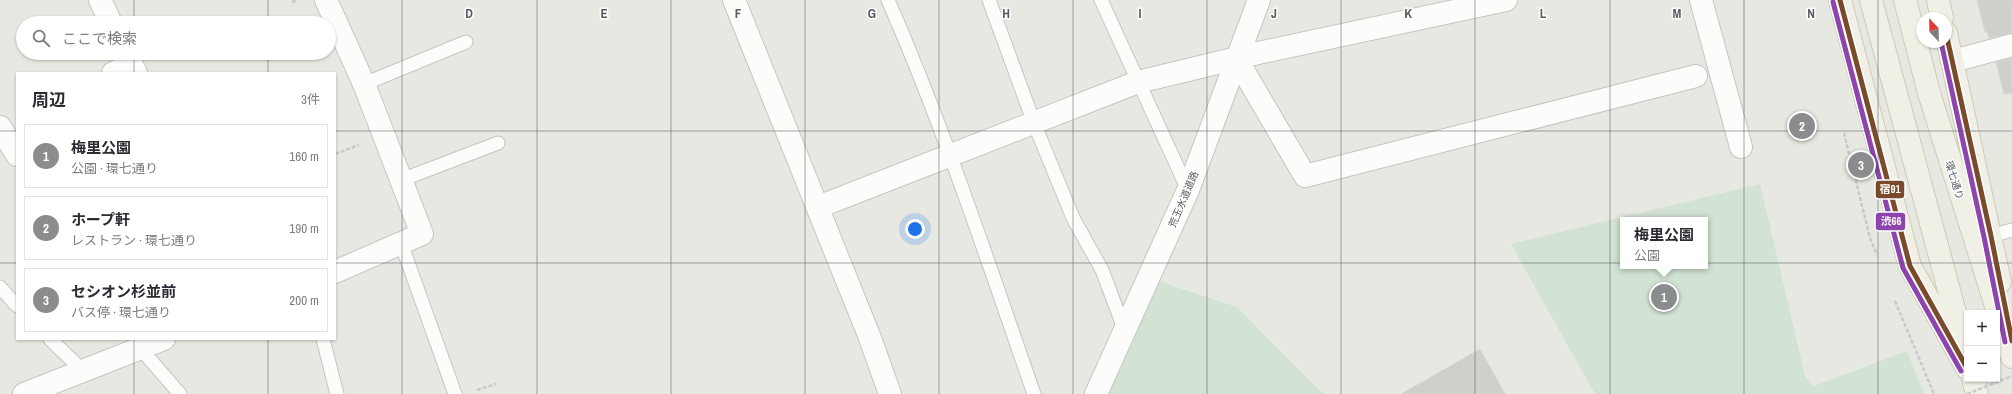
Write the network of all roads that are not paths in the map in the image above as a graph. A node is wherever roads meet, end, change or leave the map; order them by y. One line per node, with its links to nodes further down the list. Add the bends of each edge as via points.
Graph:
1 (100, 0): 15 (street)
2 (326, 0): 16 (street)
3 (734, 0): 34 (street)
4 (888, 0): 31 (lane, via 910,50)
5 (989, 0): 26 (lane)
6 (1101, 0): 24 (lane)
7 (1259, 0): 21 (street, 荒玉水道道路)
8 (1506, 0): 21 (street)
9 (1701, 0): 29 (street)
10 (1840, 0): 49 (main road, via 1910,266)
11 (1871, 0): 47 (main road)
12 (1905, 0): 48 (main road, 環七通り, via 1929,93)
13 (1938, 0): 14 (main road)
14 (1941, 12)
15 (108, 16)
16 (333, 16)
17 (336, 22): 25 (street)
18 (466, 42): 25 (lane)
19 (2012, 45): 22 (street)
20 (1950, 48): 22 (main road)
21 (1236, 58): 23 (street, via 1305,176); 24 (street); 33 (street, 荒玉水道道路)
22 (1953, 61): 36 (main road)
23 (1696, 76)
24 (1138, 82): 26 (street); 33 (lane)
25 (364, 84): 32 (street)
26 (1034, 123): 31 (street); 41 (lane, via 1073,218 1102,270)
27 (6, 126): 30 (street)
28 (498, 142): 32 (lane)
29 (1741, 147)
30 (16, 153)
31 (949, 155): 34 (street); 57 (lane)
32 (401, 180): 37 (street, via 422,234)
33 (1188, 190): 41 (street, 荒玉水道道路)
34 (818, 207): 56 (street)
35 (2012, 230): 36 (lane)
36 (1991, 236): 45 (main road)
37 (401, 243): 38 (street); 55 (lane)
38 (336, 272)
39 (0, 287): 40 (lane)
40 (16, 305)
41 (1125, 331): 58 (street, 荒玉水道道路)
42 (51, 340): 50 (lane)
43 (159, 340): 46 (street)
44 (323, 340): 54 (lane)
45 (2012, 342)
46 (137, 344): 50 (street); 53 (lane)
47 (1964, 346)
48 (2012, 357)
49 (1964, 363)
50 (82, 371): 52 (street)
51 (1974, 382): 59 (main road)
52 (24, 394)
53 (180, 394)
54 (337, 394)
55 (456, 394)
56 (890, 394)
57 (1034, 394)
58 (1096, 394)
59 (1978, 394)

